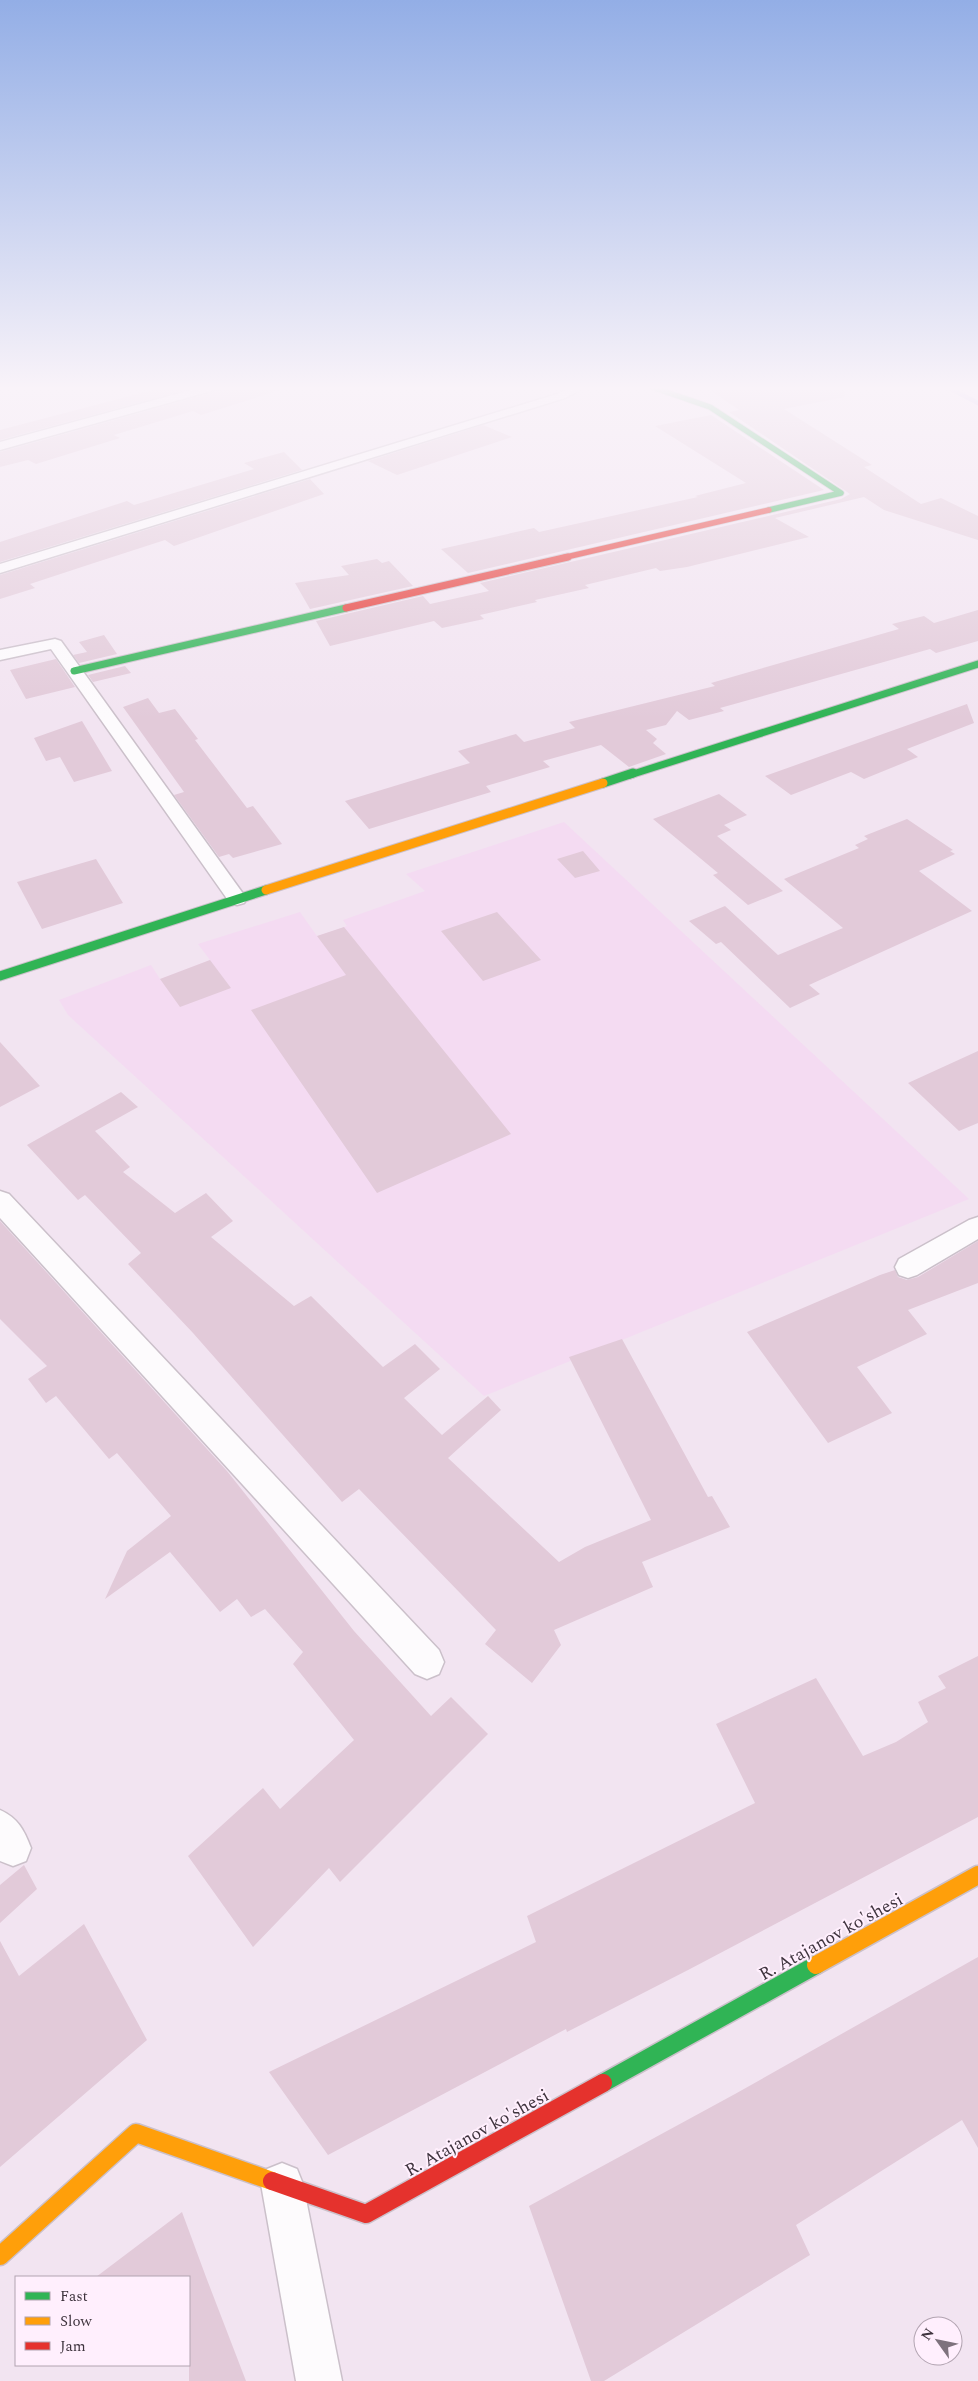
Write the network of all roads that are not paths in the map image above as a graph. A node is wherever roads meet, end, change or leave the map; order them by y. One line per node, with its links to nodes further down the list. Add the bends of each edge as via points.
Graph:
1 (233, 497): 3 (street)
2 (823, 497): 6 (street)
3 (0, 569)
4 (0, 655): 6 (street, via 55,644)
5 (978, 664): 7 (street)
6 (74, 671): 7 (street)
7 (237, 898): 8 (street)
8 (0, 976)
9 (0, 1201): 12 (street)
10 (978, 1227): 11 (street)
11 (908, 1266)
12 (427, 1662)
13 (978, 1875): 14 (street, R. Atajanov ko'shesi, via 366,2214)
14 (282, 2184): 15 (street, R. Atajanov ko'shesi, via 136,2133); 16 (street)
15 (0, 2256)
16 (319, 2381)

